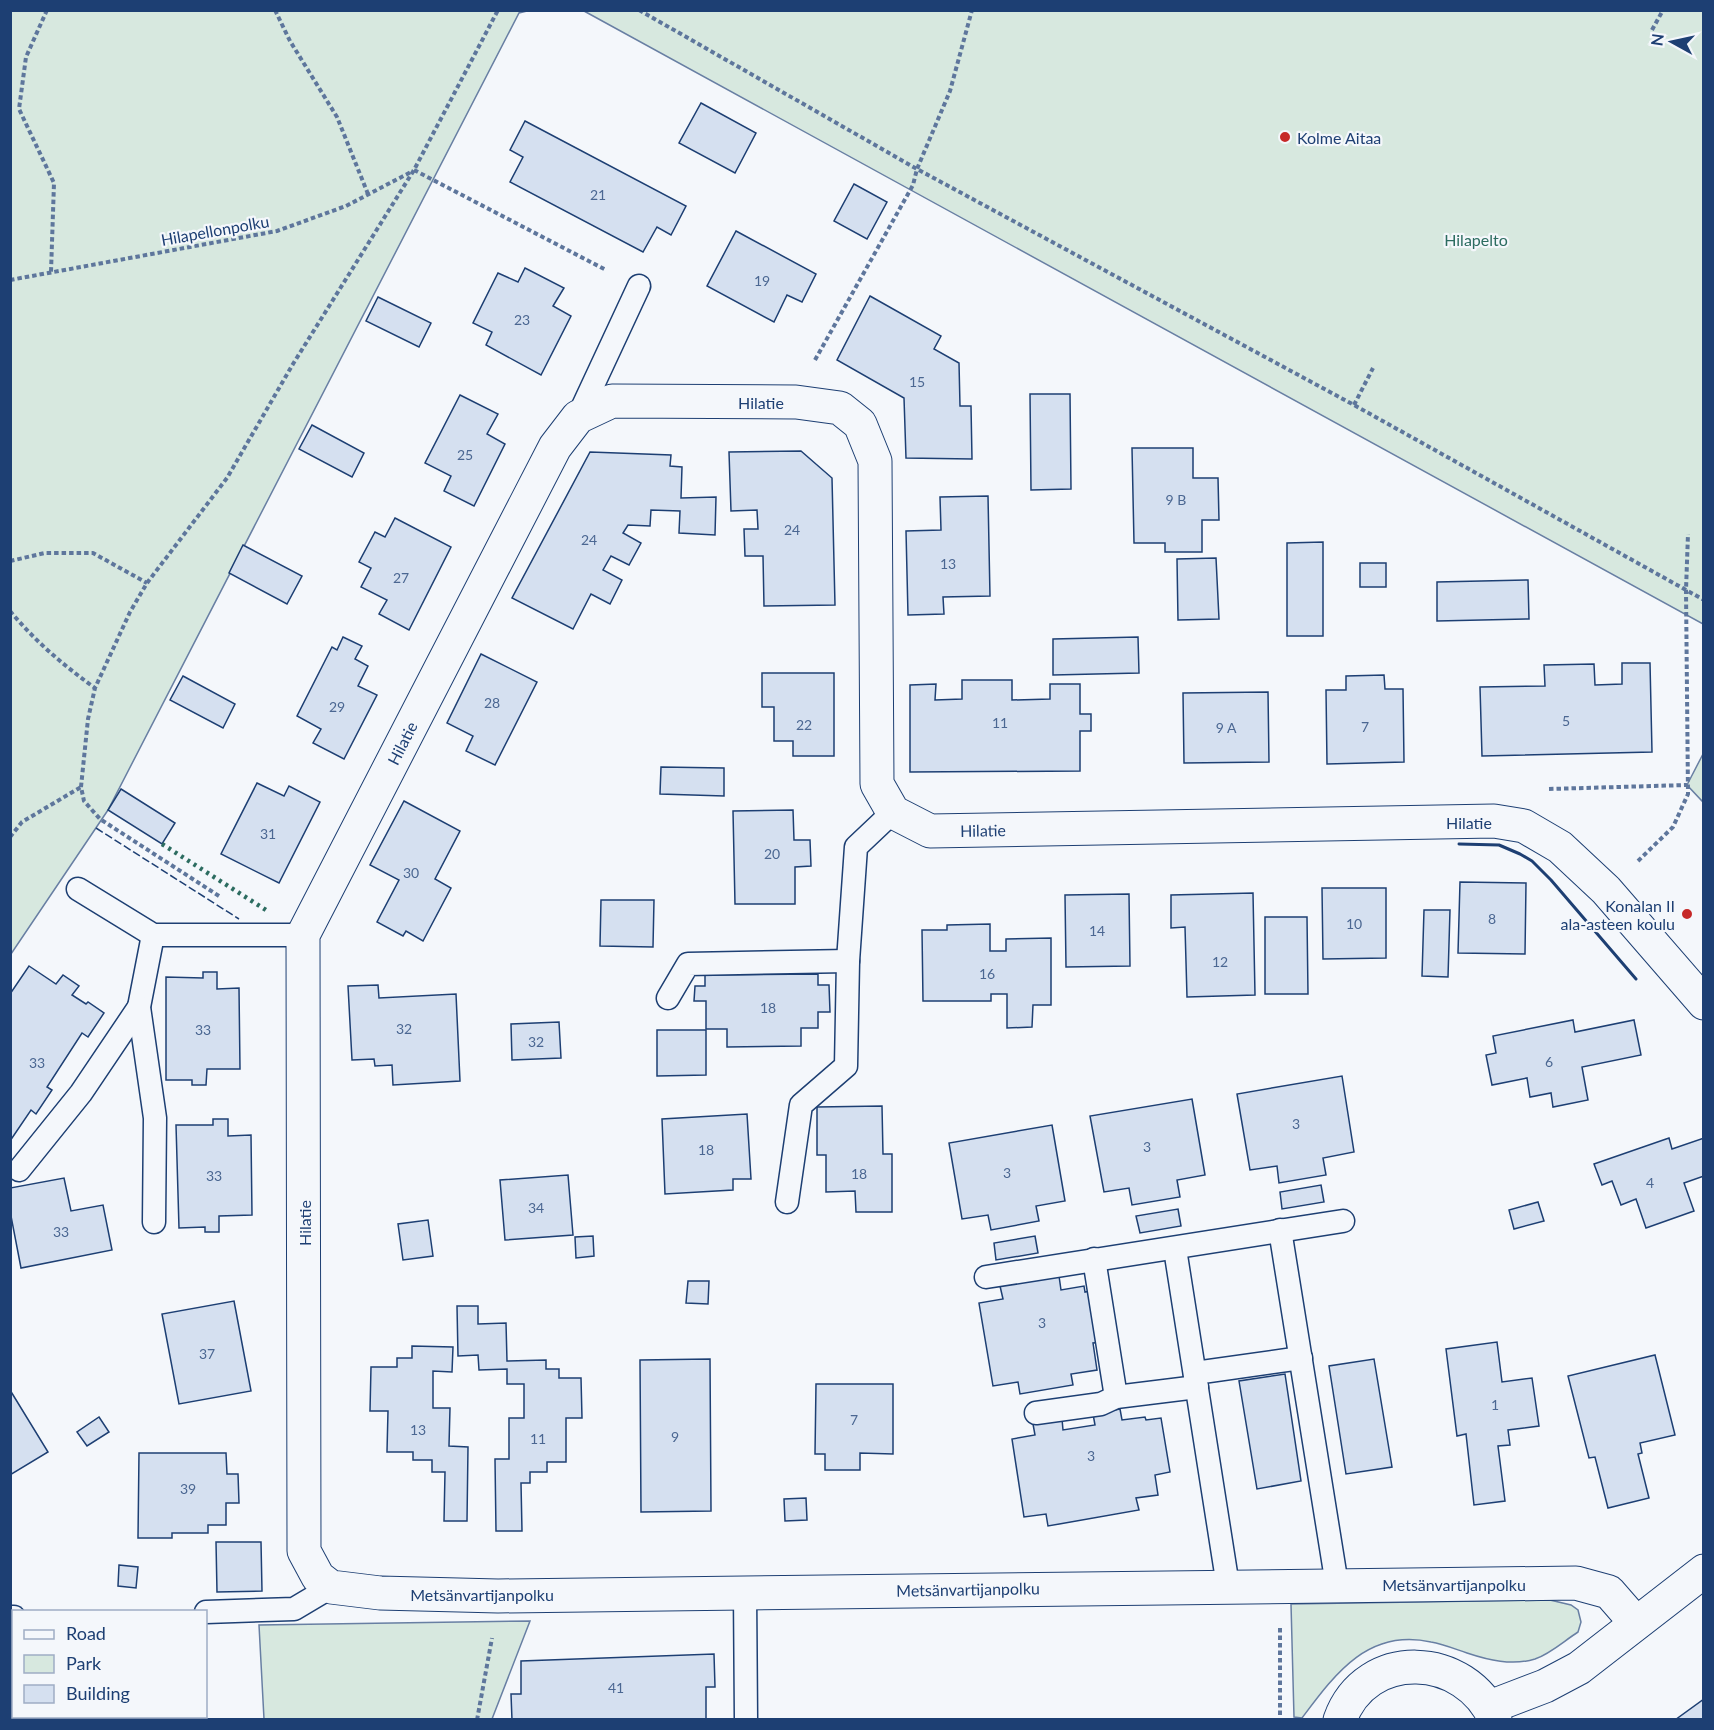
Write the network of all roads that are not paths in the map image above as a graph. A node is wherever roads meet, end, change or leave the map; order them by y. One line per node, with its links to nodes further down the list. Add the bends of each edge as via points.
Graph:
1 (639, 286): 2 (lane)
2 (578, 417): 3 (street, Hilatie, via 612,401 796,402 840,408 860,424 875,461 877,784); 6 (street, Hilatie, via 555,447)
3 (893, 812): 7 (lane, via 856,847); 9 (street, Hilatie, via 930,831 1494,821 1524,826 1560,847 1606,890)
4 (78, 889): 5 (lane)
5 (153, 934): 6 (lane); 10 (lane)
6 (303, 935): 26 (street, Hilatie, via 304,1551 318,1577)
7 (848, 961): 8 (lane, via 688,964); 12 (lane, via 846,1066 801,1105)
8 (668, 998)
9 (1704, 1003)
10 (139, 1007): 11 (lane, via 81,1093); 14 (lane, via 155,1118)
11 (19, 1170)
12 (787, 1202)
13 (1343, 1221): 15 (lane)
14 (154, 1222)
15 (1280, 1230): 16 (lane); 19 (lane)
16 (1175, 1249): 17 (lane); 20 (lane)
17 (1094, 1259): 18 (lane); 21 (lane)
18 (986, 1277)
19 (1301, 1358): 20 (lane); 24 (lane)
20 (1196, 1380): 21 (lane); 25 (lane)
21 (1116, 1397): 22 (lane, via 1101,1404)
22 (1036, 1413)
23 (1704, 1571): 29 (street)
24 (1337, 1585): 25 (street, Metsänvartijanpolku); 29 (street, Metsänvartijanpolku, via 1576,1583 1609,1592)
25 (1228, 1586): 27 (street, Metsänvartijanpolku)
26 (331, 1587): 27 (street, Metsänvartijanpolku, via 380,1593 498,1596); 28 (lane, via 294,1609)
27 (745, 1592): 31 (lane)
28 (207, 1612)
29 (1636, 1623): 30 (street, via 1579,1668)
30 (1492, 1713): 32 (street, via 1477,1691 1456,1676 1431,1667 1405,1667 1380,1675 1359,1690)
31 (746, 1719)
32 (1340, 1719)

